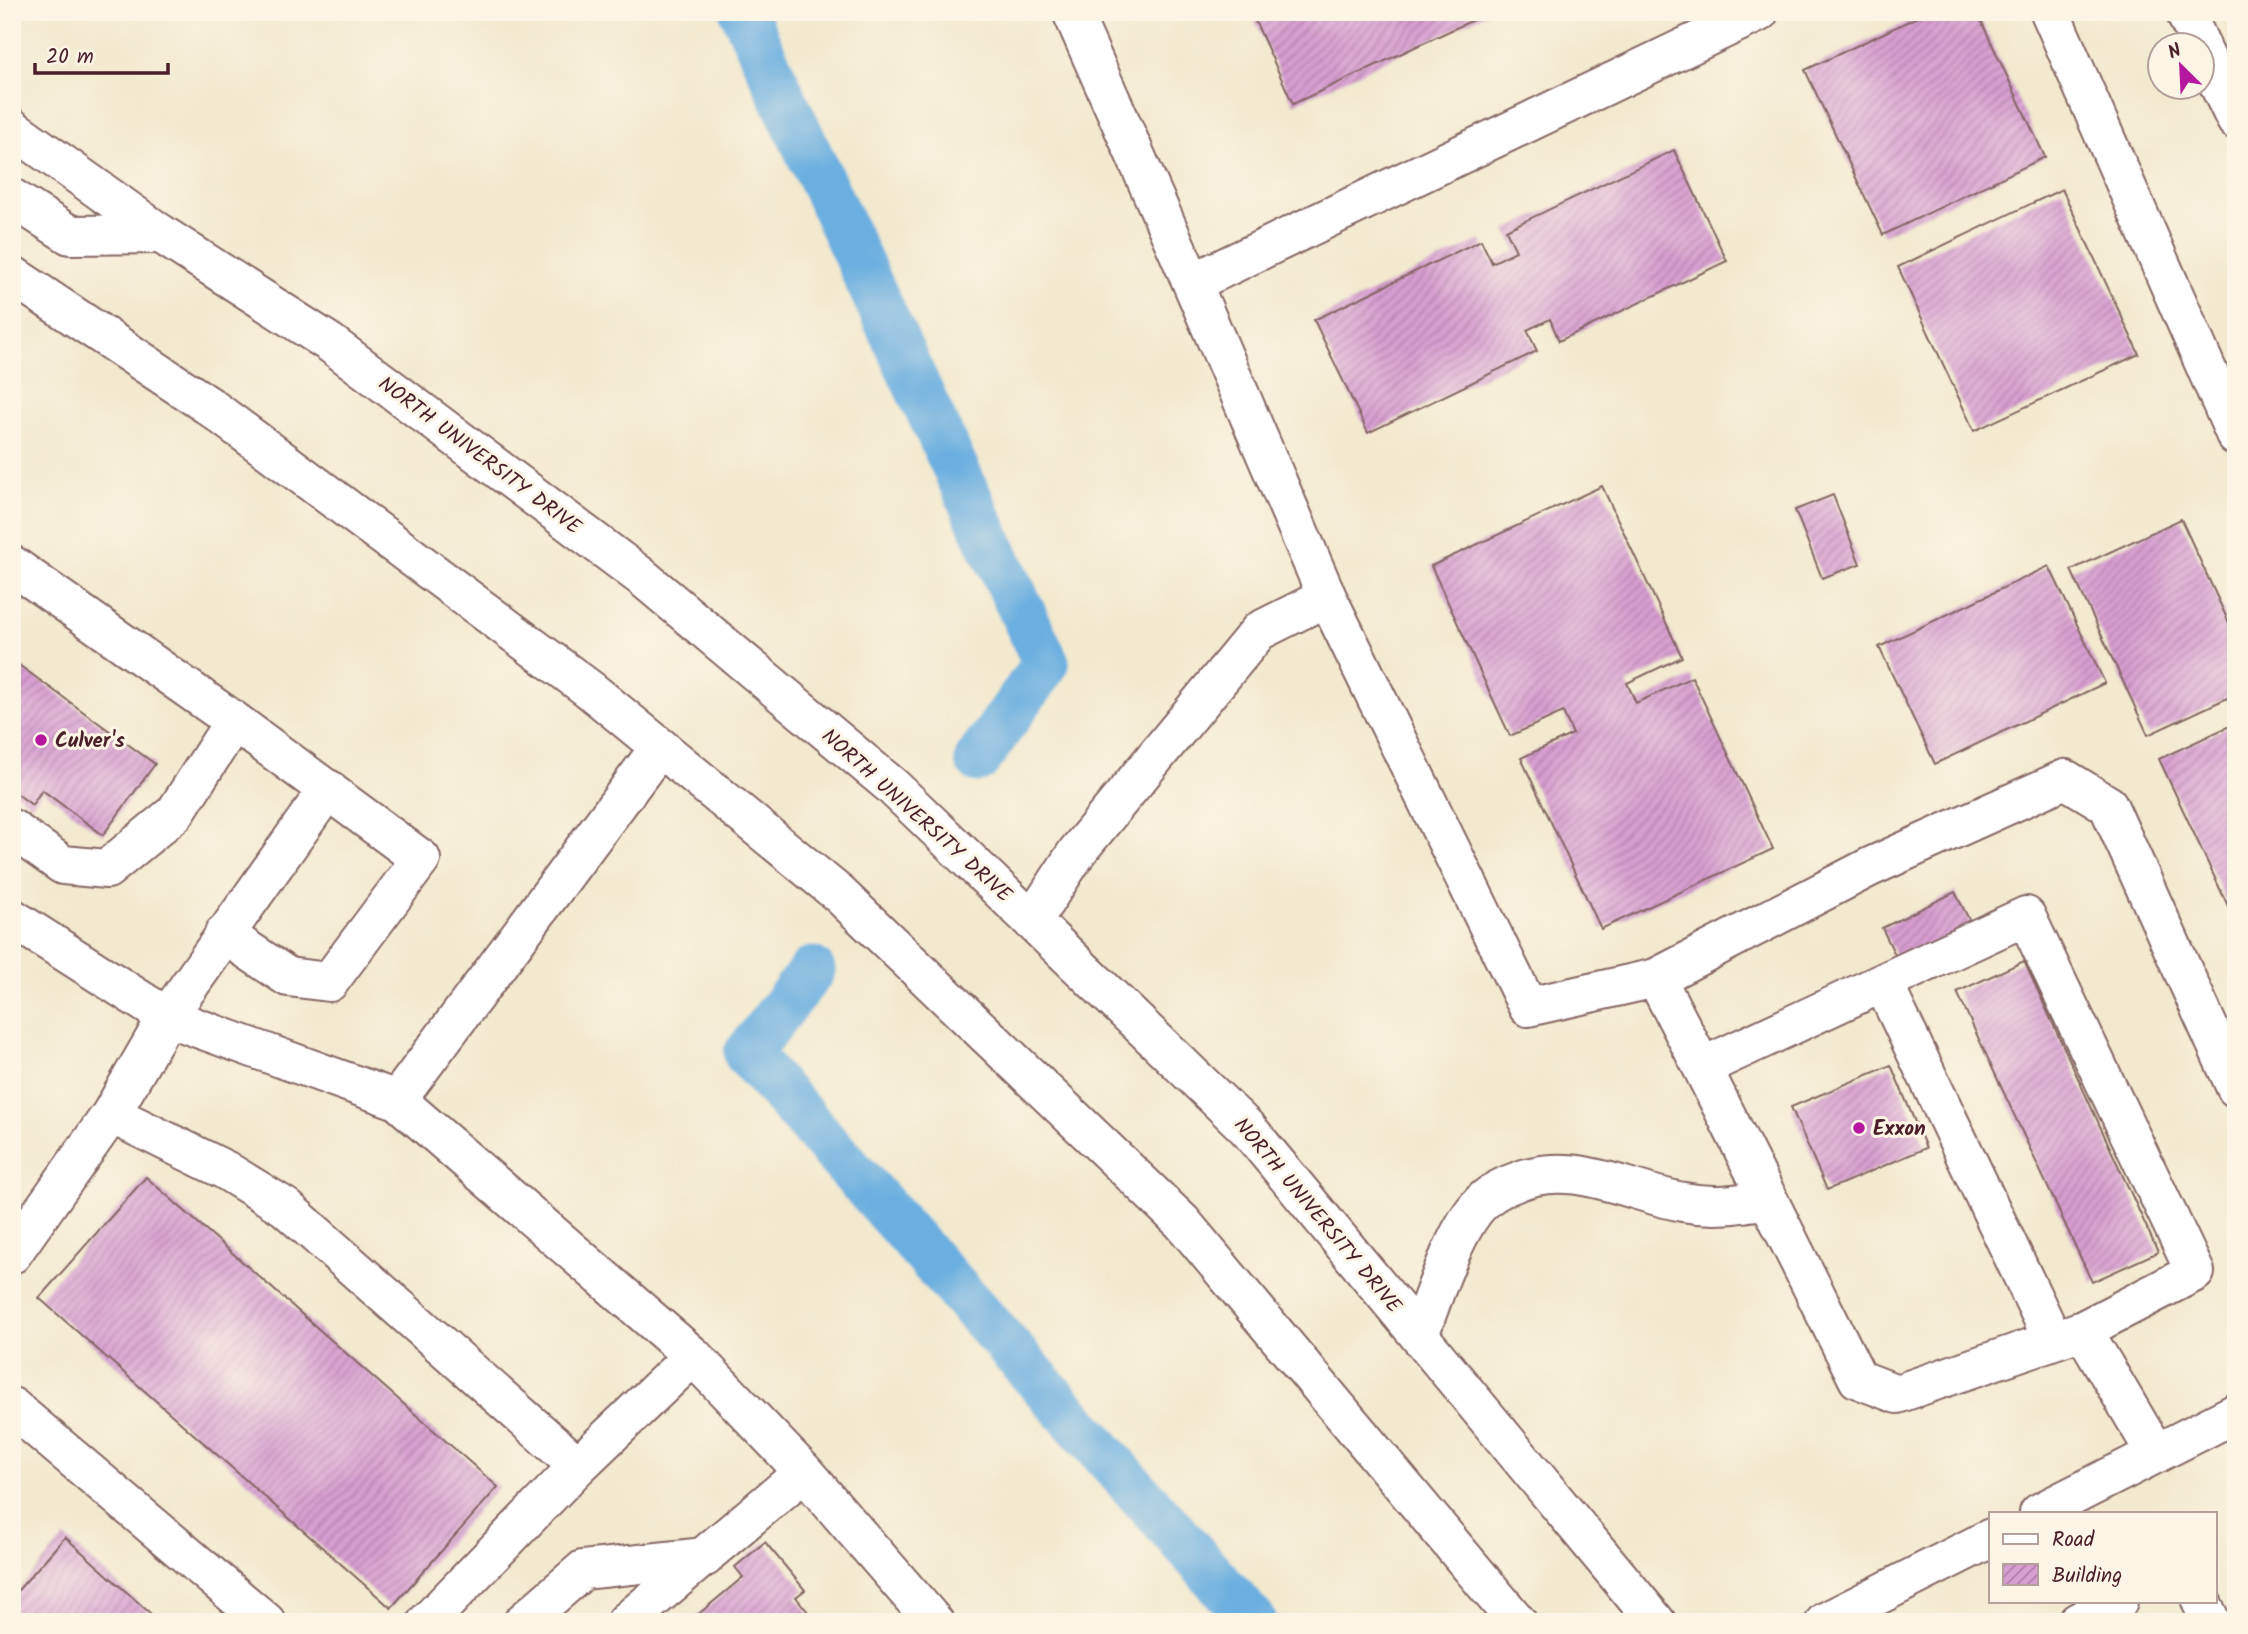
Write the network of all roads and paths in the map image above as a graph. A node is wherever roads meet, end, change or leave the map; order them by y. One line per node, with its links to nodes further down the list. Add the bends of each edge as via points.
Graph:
1 (1072, 12): 12 (main road)
2 (1759, 12): 12 (main road)
3 (2050, 12): 13 (main road)
4 (2185, 12): 5 (main road)
5 (2194, 32)
6 (2216, 78): 7 (main road)
7 (2236, 120)
8 (12, 128): 10 (main road, NORTH UNIVERSITY DRIVE)
9 (12, 198): 10 (main road, via 70,234)
10 (161, 234): 21 (main road, NORTH UNIVERSITY DRIVE, via 330,343 642,577 892,786)
11 (12, 275): 17 (main road, via 209,406 589,688)
12 (1192, 283): 15 (main road)
13 (2236, 436)
14 (12, 565): 16 (main road)
15 (1327, 597): 21 (main road, via 1259,631 1077,852); 23 (main road, via 1528,1007)
16 (234, 721): 18 (main road); 19 (main road, via 175,813 107,869 63,865)
17 (660, 747): 28 (main road); 51 (main road, via 839,894 1182,1222)
18 (328, 789): 22 (main road); 22 (main road, via 421,859 329,982 288,977)
19 (12, 829)
20 (12, 918): 25 (main road)
21 (1032, 920): 32 (main road, NORTH UNIVERSITY DRIVE, via 1248,1129)
22 (225, 934): 25 (main road)
23 (1656, 978): 26 (main road); 27 (main road, via 1870,867 2065,779 2108,805)
24 (1882, 983): 26 (main road); 33 (main road); 33 (main road, via 2026,916 2195,1272)
25 (167, 1017): 28 (main road); 29 (main road)
26 (1702, 1067): 30 (main road)
27 (2236, 1088)
28 (397, 1100): 34 (main road)
29 (111, 1114): 31 (main road); 38 (main road, via 225,1170 285,1206)
30 (1768, 1199): 32 (main road, via 1724,1206 1683,1202 1582,1175 1526,1177 1498,1189 1479,1205 1462,1230); 33 (main road, via 1858,1379 1897,1394)
31 (12, 1254)
32 (1419, 1335): 52 (main road, NORTH UNIVERSITY DRIVE)
33 (2068, 1335): 37 (main road)
34 (693, 1356): 38 (main road); 39 (main road)
35 (12, 1407): 46 (main road)
36 (2236, 1413): 37 (main road)
37 (2156, 1454): 40 (main road)
38 (578, 1466): 47 (main road)
39 (804, 1472): 43 (main road); 50 (main road)
40 (2085, 1503): 41 (main road)
41 (2044, 1512)
42 (1989, 1539): 53 (main road)
43 (705, 1558): 48 (main road, via 583,1570); 49 (main road)
44 (2116, 1602): 54 (main road)
45 (2201, 1602): 55 (main road)
46 (266, 1622)
47 (427, 1622)
48 (523, 1622)
49 (626, 1622)
50 (934, 1622)
51 (1517, 1622)
52 (1656, 1622)
53 (1825, 1622)
54 (2078, 1622)
55 (2211, 1622)

